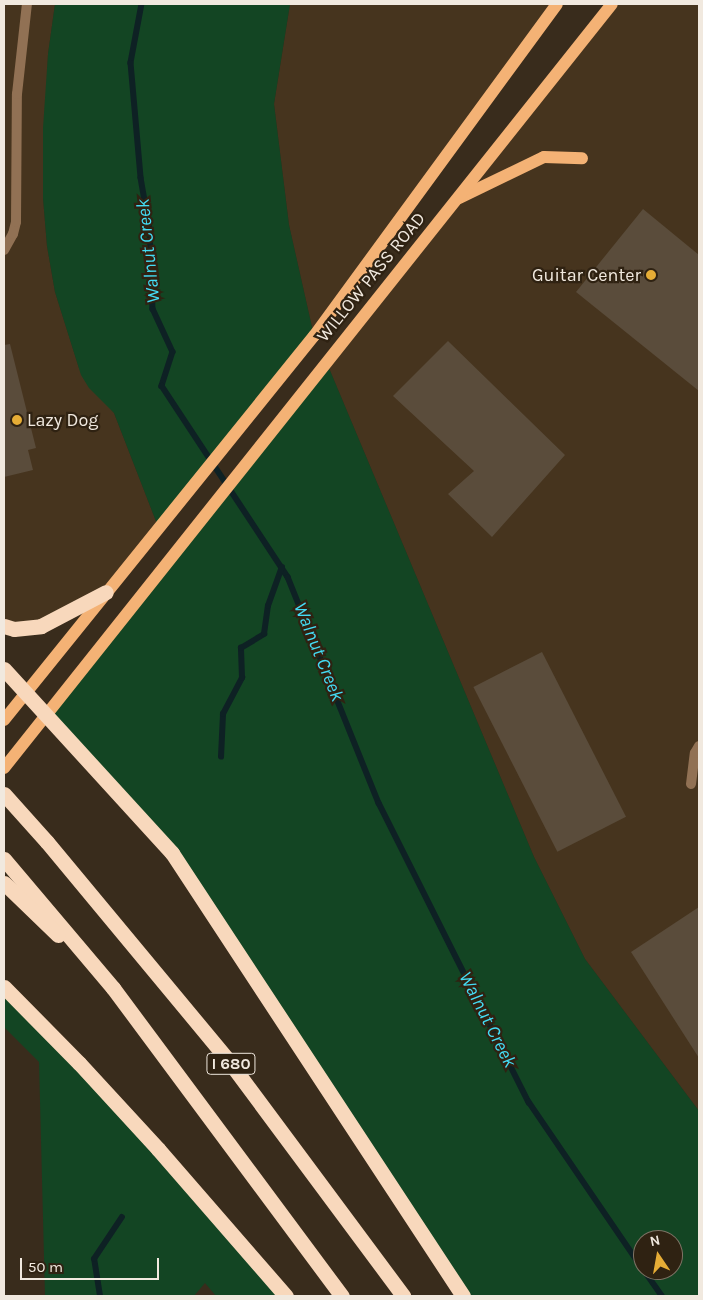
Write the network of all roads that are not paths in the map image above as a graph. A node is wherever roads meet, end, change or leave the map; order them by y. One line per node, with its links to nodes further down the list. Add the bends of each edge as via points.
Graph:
1 (27, 4): 6 (street, via 17,94 16,222)
2 (557, 4): 7 (main road, WILLOW PASS ROAD, via 314,336)
3 (612, 5): 5 (main road, WILLOW PASS ROAD)
4 (582, 158): 5 (main road, via 544,157)
5 (454, 200): 11 (main road, WILLOW PASS ROAD)
6 (4, 250)
7 (106, 592): 8 (highway, via 41,626 14,629); 10 (main road, WILLOW PASS ROAD)
8 (4, 626)
9 (4, 669): 10 (highway)
10 (27, 692): 11 (highway); 12 (main road, WILLOW PASS ROAD)
11 (47, 714): 14 (main road, WILLOW PASS ROAD); 24 (highway, via 172,853)
12 (4, 720)
13 (699, 746): 15 (street)
14 (4, 768)
15 (691, 784)
16 (4, 794): 23 (highway, I 680, via 230,1064)
17 (4, 858): 20 (highway, I 680)
18 (4, 883): 20 (highway)
19 (4, 987): 21 (highway, via 158,1149)
20 (113, 988): 22 (highway, I 680)
21 (286, 1296)
22 (342, 1296)
23 (403, 1296)
24 (463, 1296)

